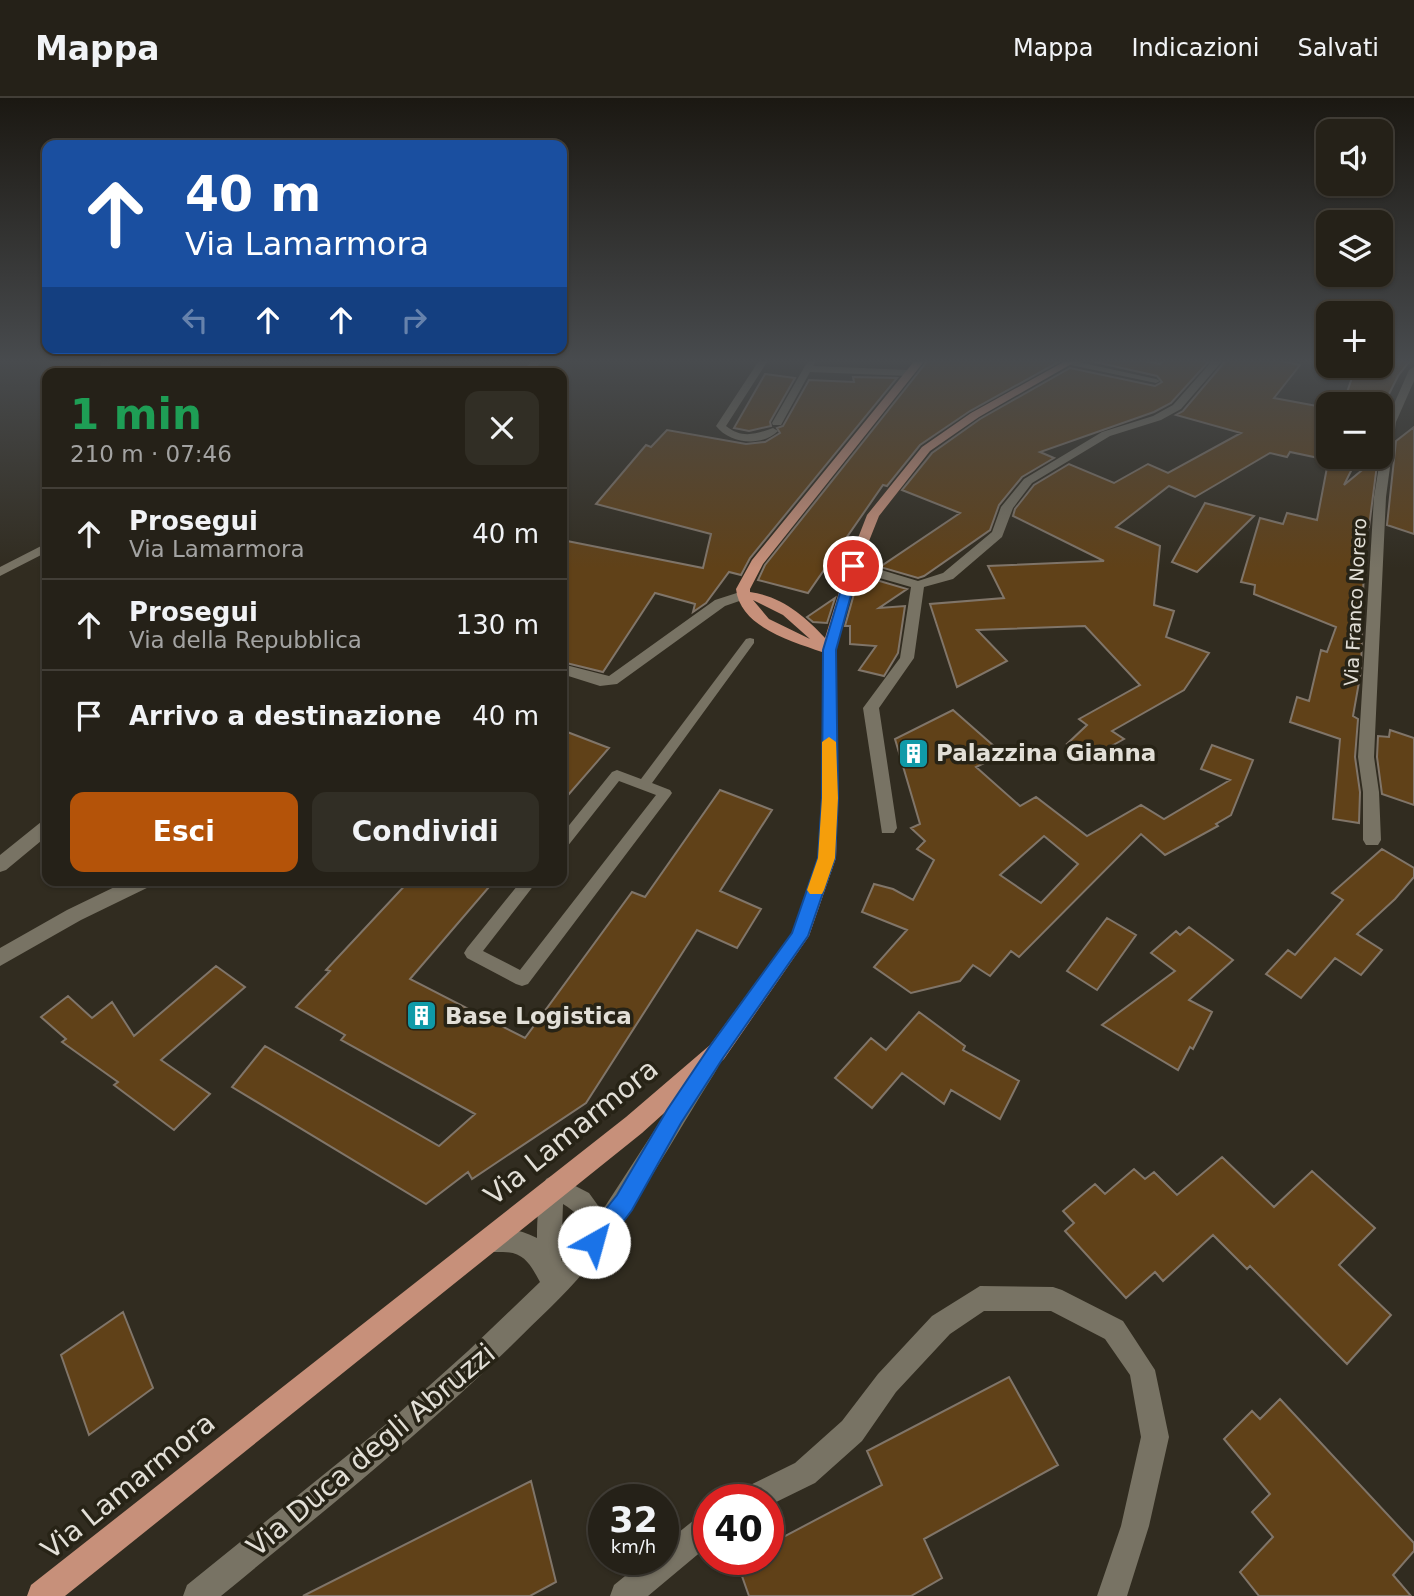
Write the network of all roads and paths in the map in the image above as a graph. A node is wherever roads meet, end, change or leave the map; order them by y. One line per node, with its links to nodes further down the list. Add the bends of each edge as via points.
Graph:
1 (723, 429): 2 (street, via 743,437 763,437)
2 (773, 429)
3 (864, 429): 11 (main road, via 757,563 744,583)
4 (955, 429): 8 (main road, Via Lamarmora, via 926,449 873,515)
5 (1122, 429): 10 (street, via 1028,481 1007,507 998,534 948,576)
6 (1390, 429): 19 (street, Via Franco Norero, via 1380,497 1366,757)
7 (42, 550): 9 (street)
8 (853, 566): 10 (street); 13 (main road, Via Lamarmora)
9 (0, 572)
10 (918, 585): 16 (street, via 907,658 871,708)
11 (743, 595): 13 (main road, via 774,603); 13 (main road, via 764,622); 14 (street, via 720,603 612,681)
12 (750, 641): 15 (lane)
13 (829, 650): 24 (main road, Via Lamarmora, via 827,858 800,936)
14 (567, 671)
15 (643, 785): 18 (lane, via 617,775); 22 (lane, via 665,793 522,979 472,953)
16 (888, 828)
17 (42, 831): 20 (street)
18 (567, 837)
19 (1372, 840)
20 (0, 865)
21 (134, 886): 23 (street)
22 (526, 886)
23 (0, 958)
24 (717, 1052): 25 (main road, Via Lamarmora); 27 (street, Via Duca degli Abruzzi, via 625,1202)
25 (554, 1187): 26 (main road, Via Lamarmora); 27 (street, via 578,1199 593,1214); 28 (street, Via Duca degli Abruzzi)
26 (486, 1241): 28 (street, via 509,1238 530,1245); 32 (main road, Via Lamarmora)
27 (594, 1242): 29 (street, Via Duca degli Abruzzi)
28 (549, 1272): 29 (street, Via Duca degli Abruzzi)
29 (540, 1300): 33 (street, Via Duca degli Abruzzi, via 476,1364)
30 (784, 1484): 35 (street, via 805,1474 852,1431 887,1383 941,1325 980,1298 1053,1299 1114,1330 1142,1370 1155,1437 1135,1526)
31 (693, 1539): 34 (street)
32 (42, 1596)
33 (198, 1596)
34 (625, 1596)
35 (1112, 1596)

